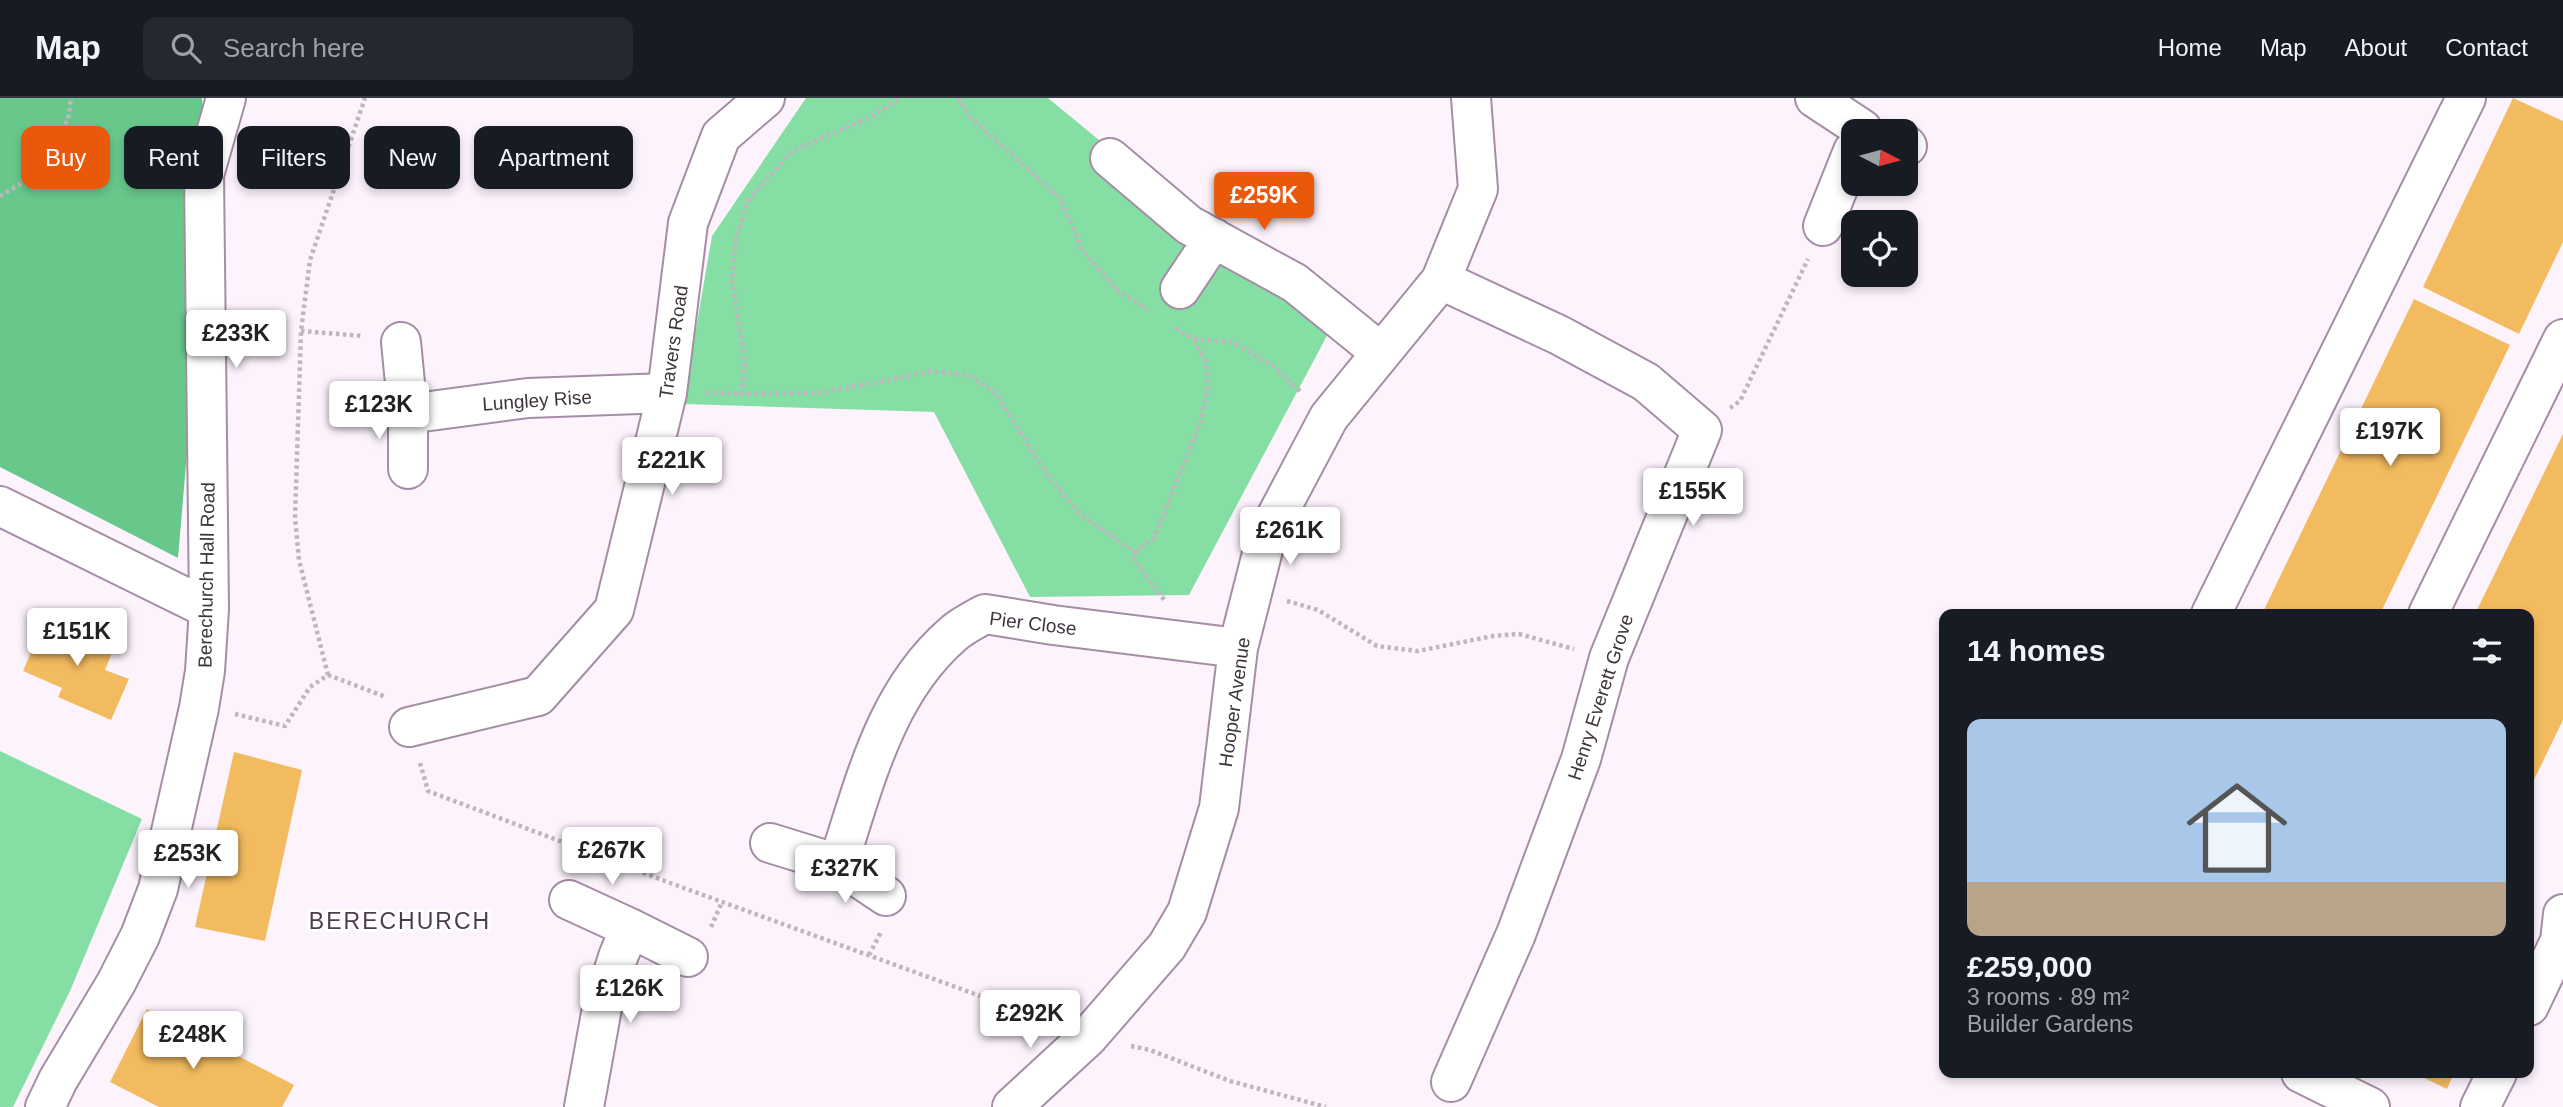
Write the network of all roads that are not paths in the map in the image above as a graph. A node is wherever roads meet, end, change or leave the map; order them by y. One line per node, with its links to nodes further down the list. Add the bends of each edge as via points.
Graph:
1 (226, 98): 20 (street, Berechurch Hall Road, via 204,175)
2 (765, 98): 16 (street, Travers Road, via 721,136 688,223)
3 (1471, 98): 11 (street, Hooper Avenue, via 1478,188)
4 (1815, 98): 6 (street)
5 (2466, 98): 21 (street)
6 (1841, 119)
7 (1110, 158): 10 (street, via 1189,225)
8 (1841, 183): 9 (street)
9 (1823, 226)
10 (1214, 238): 12 (street); 15 (street, via 1295,283)
11 (1441, 280): 15 (street, Hooper Avenue); 35 (street, Henry Everett Grove, via 1646,382 1702,430 1609,658 1581,759 1516,934)
12 (1176, 307)
13 (2563, 338): 22 (street)
14 (401, 342): 17 (street)
15 (1380, 352): 23 (street, Hooper Avenue, via 1329,417 1267,534)
16 (667, 393): 17 (street, Lungley Rise, via 528,398); 24 (street, Travers Road, via 614,610 538,696)
17 (408, 414): 18 (street)
18 (408, 469)
19 (0, 506): 20 (street)
20 (209, 609): 36 (street, Berechurch Hall Road, via 205,671 158,889 116,983)
21 (2213, 609)
22 (2430, 609)
23 (1238, 648): 26 (street, Pier Close, via 985,614 954,634 902,693 877,743); 38 (street, Hooper Avenue, via 1219,808 1187,912 1167,946 1088,1037)
24 (409, 727)
25 (770, 844): 26 (street)
26 (838, 864): 27 (street)
27 (886, 896)
28 (569, 900): 30 (street)
29 (2563, 914): 31 (street, via 2560,941)
30 (630, 928): 32 (street); 37 (street, via 603,1009)
31 (2541, 950): 33 (street)
32 (688, 957)
33 (2534, 983)
34 (2311, 1078): 39 (street)
35 (1451, 1082)
36 (45, 1107)
37 (584, 1107)
38 (1012, 1107)
39 (2370, 1107)

